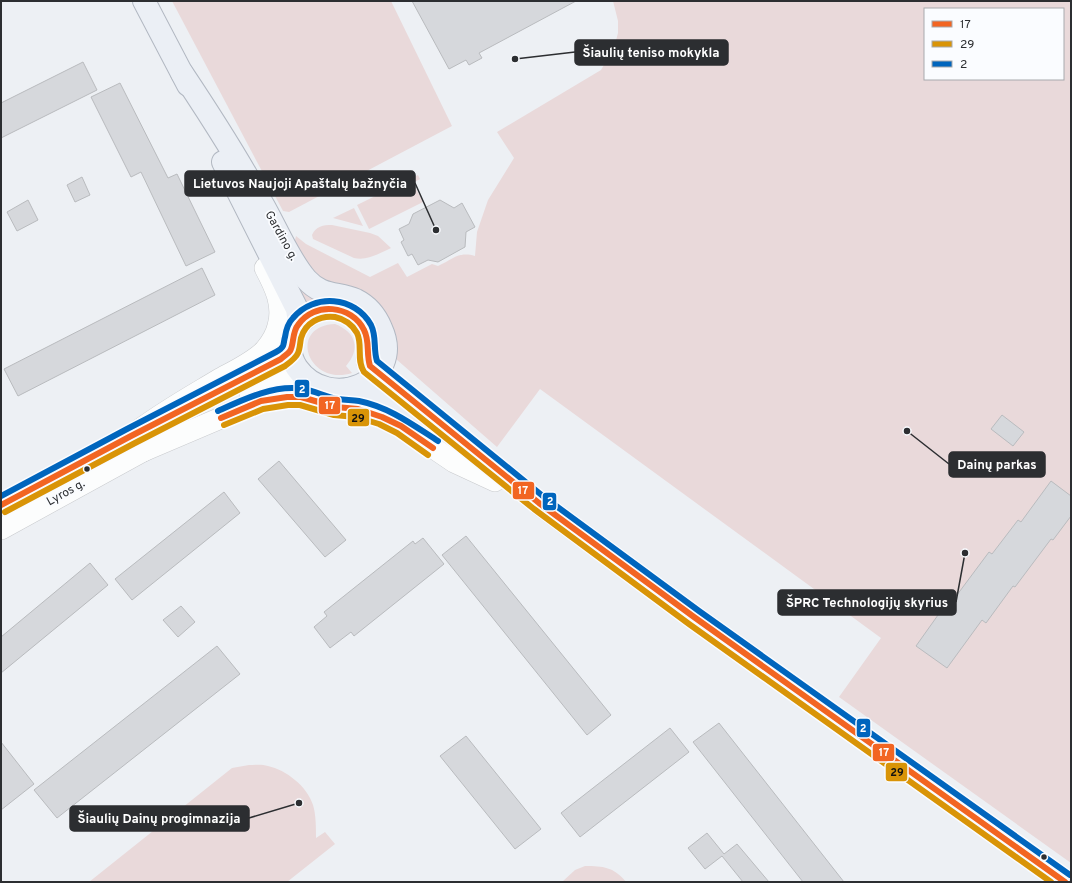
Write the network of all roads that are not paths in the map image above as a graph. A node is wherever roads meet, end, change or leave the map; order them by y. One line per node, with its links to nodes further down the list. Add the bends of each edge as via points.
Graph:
1 (144, 1): 2 (main road, Gardino g.)
2 (182, 73): 3 (main road, Gardino g.); 6 (main road, Gardino g., via 225,139 305,278 325,293 355,300 374,315 385,339)
3 (227, 171): 4 (main road, Gardino g., via 297,309); 9 (street, via 240,213 276,290 279,307 277,330 264,351 257,357 156,417)
4 (299, 323): 5 (main road, via 293,336); 6 (main road, via 304,317 320,310 347,313 364,329 368,338 370,366)
5 (291, 350): 7 (main road); 9 (street, Lyros g., via 281,359)
6 (381, 362): 8 (main road, via 370,380); 11 (main road, via 387,359 396,372 513,471)
7 (302, 374): 8 (main road, via 309,381 323,387); 9 (street, Lyros g., via 293,375)
8 (349, 389): 10 (main road, via 386,400)
9 (137, 443): 10 (street, via 261,401 287,396 301,397 336,407 358,408 401,426 454,462); 12 (street, Lyros g.); 13 (street, Lyros g.)
10 (495, 481): 11 (main road)
11 (539, 503): 14 (main road)
12 (1, 505)
13 (1, 529)
14 (1064, 882)

